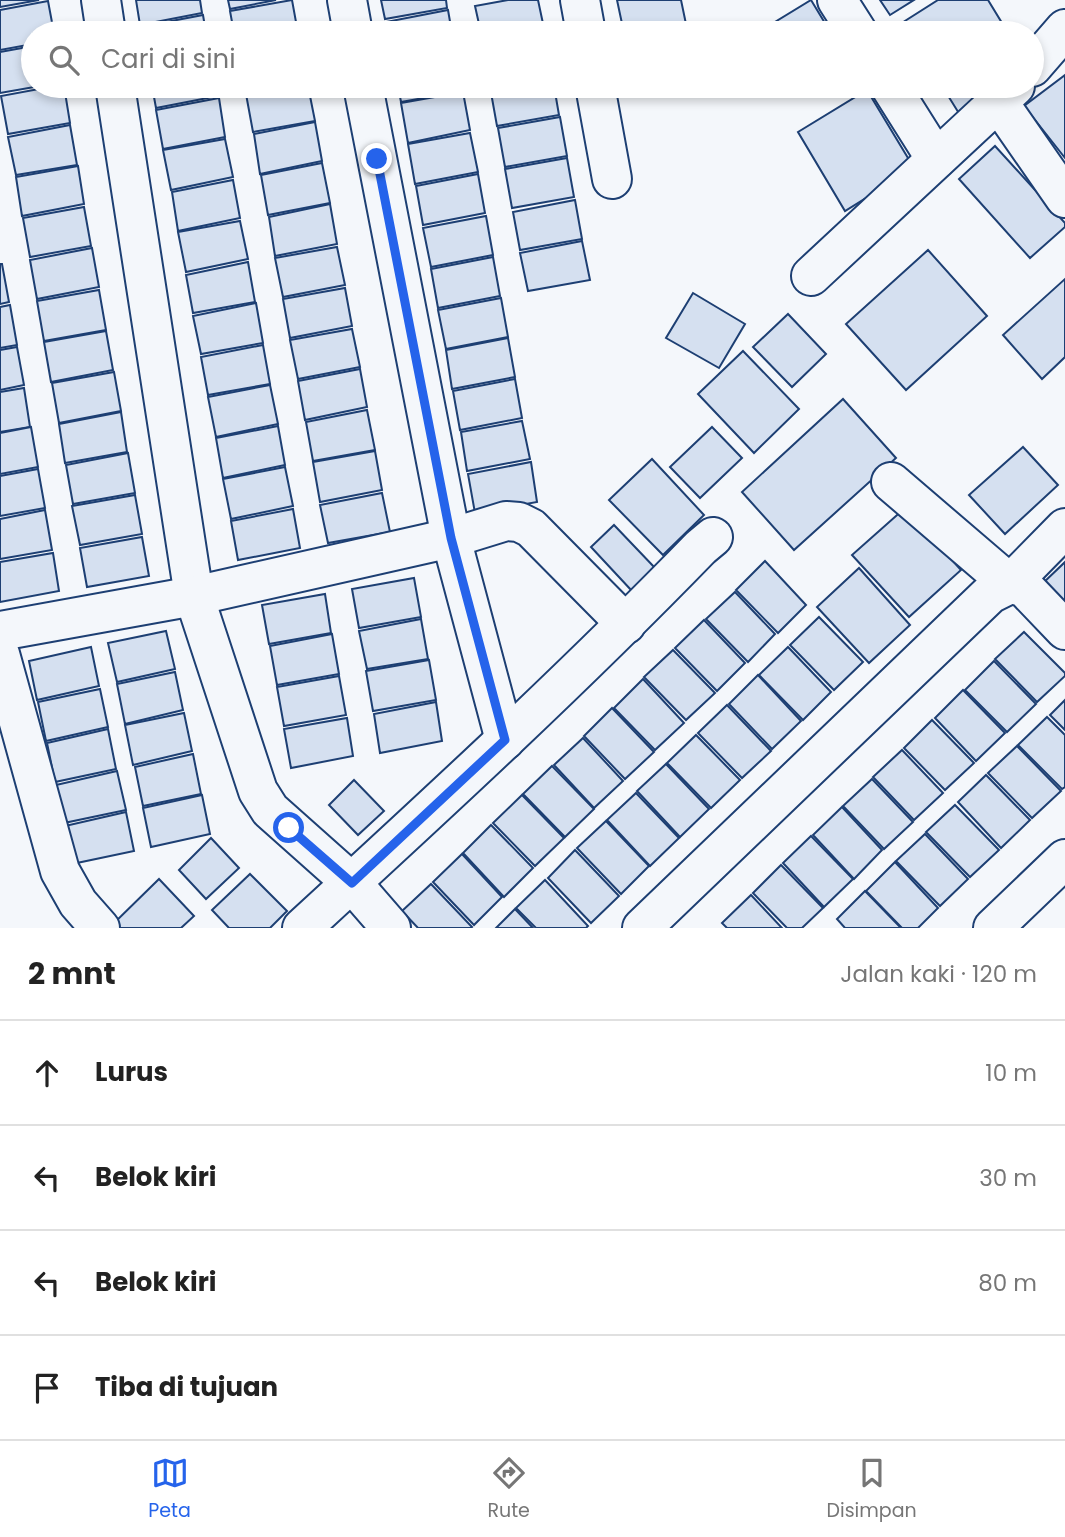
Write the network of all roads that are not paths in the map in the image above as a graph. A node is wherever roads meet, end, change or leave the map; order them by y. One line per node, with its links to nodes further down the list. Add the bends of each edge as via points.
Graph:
1 (101, 0): 5 (street)
2 (347, 0): 6 (street)
3 (579, 0): 7 (street)
4 (837, 0): 8 (street)
5 (104, 21)
6 (351, 21)
7 (583, 21)
8 (850, 21)
9 (1065, 29): 10 (street)
10 (1044, 53)
11 (117, 98): 26 (street)
12 (365, 98): 24 (street)
13 (597, 98): 18 (street)
14 (898, 98): 17 (street)
15 (1003, 98): 17 (street)
16 (1009, 98): 19 (street)
17 (936, 159): 20 (street)
18 (612, 179)
19 (1065, 198)
20 (811, 276)
21 (891, 482): 25 (street)
22 (1065, 528): 25 (street)
23 (713, 537): 27 (street)
24 (451, 538): 26 (street); 27 (street, via 506,521 519,522 531,528); 31 (street)
25 (1010, 584): 28 (street, via 1024,587); 37 (street, via 990,594)
26 (194, 596): 29 (street); 33 (street, via 258,791 270,810)
27 (626, 624): 31 (street)
28 (1065, 630)
29 (0, 631)
30 (0, 654): 34 (street, via 60,871 78,903)
31 (505, 740): 33 (street)
32 (1065, 859): 38 (street)
33 (352, 883): 35 (street); 36 (street)
34 (100, 928)
35 (302, 928)
36 (391, 928)
37 (642, 928)
38 (993, 928)

